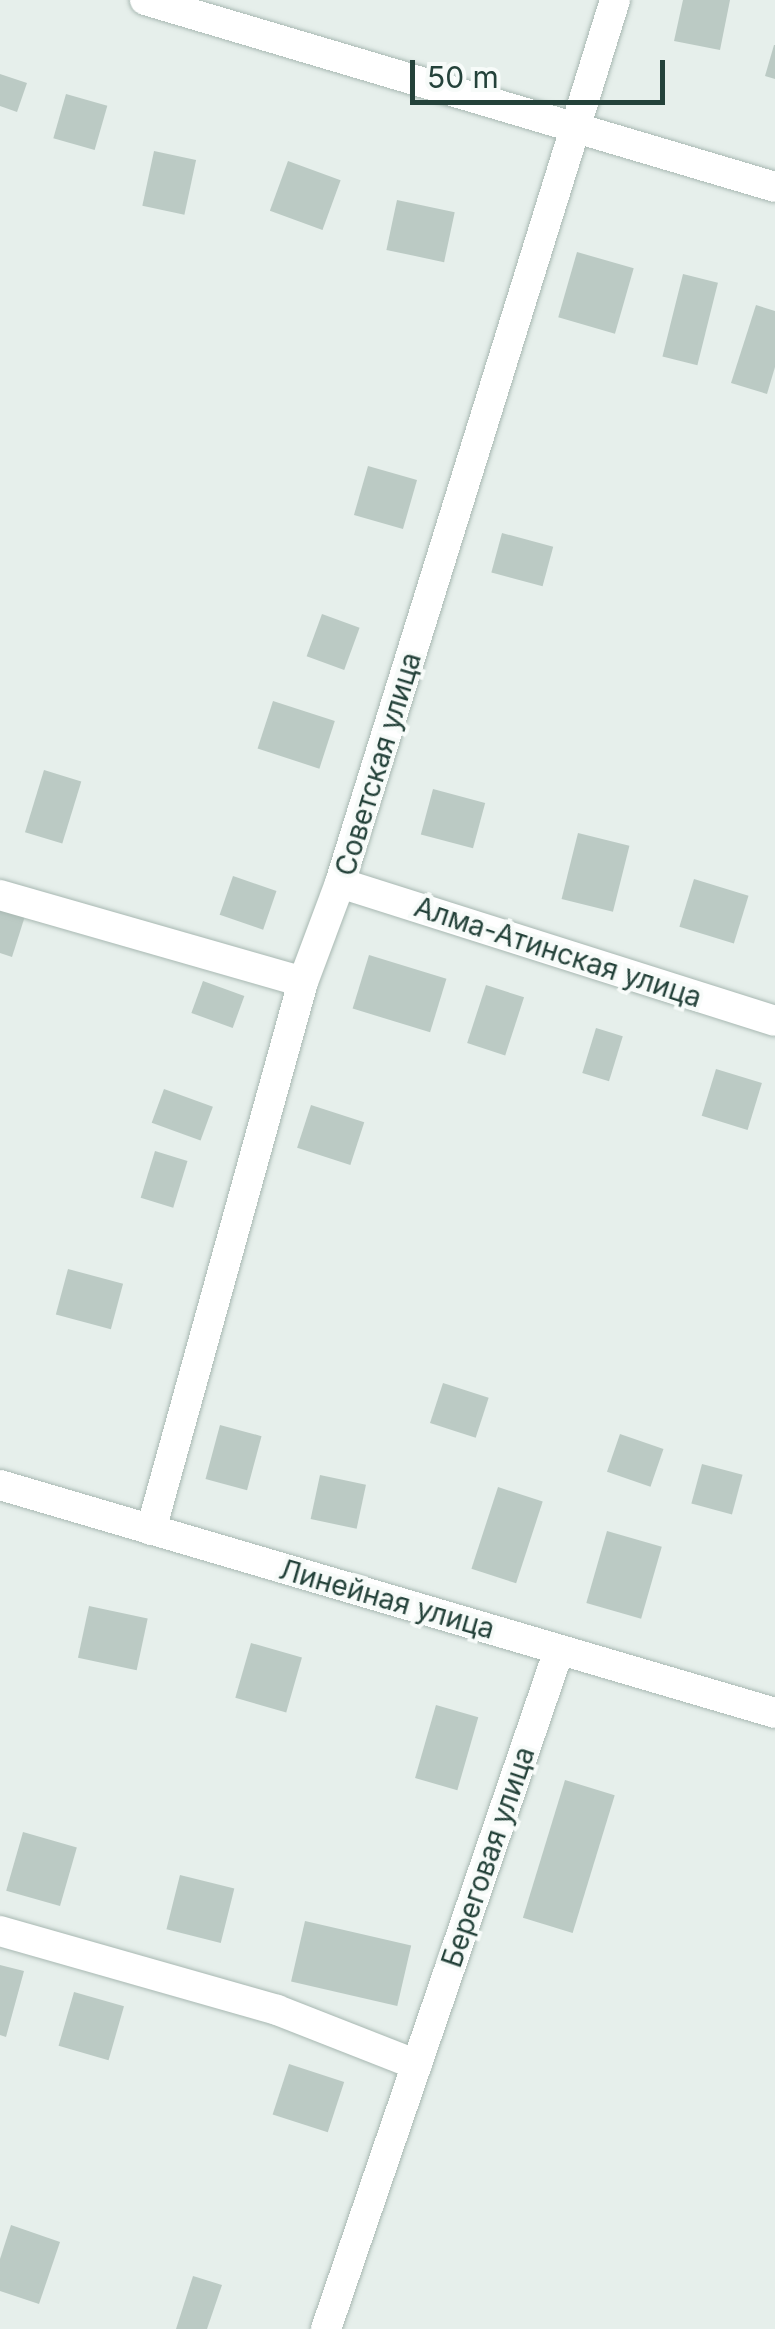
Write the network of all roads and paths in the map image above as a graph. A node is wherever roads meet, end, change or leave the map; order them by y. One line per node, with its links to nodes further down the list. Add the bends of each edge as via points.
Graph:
1 (144, 0): 3 (street)
2 (615, 0): 3 (street, Советская улица)
3 (577, 128): 4 (street); 5 (street, Советская улица)
4 (775, 187)
5 (340, 883): 7 (street, Советская улица); 8 (street, Алма-Атинская улица)
6 (0, 895): 7 (street)
7 (303, 982): 10 (street, Советская улица)
8 (775, 1021)
9 (0, 1485): 10 (street, Линейная улица)
10 (150, 1530): 11 (street, Линейная улица)
11 (559, 1650): 12 (street, Линейная улица); 14 (street, Береговая улица)
12 (775, 1713)
13 (0, 1931): 14 (street, via 277,2010)
14 (416, 2065): 15 (street, Береговая улица)
15 (326, 2329)

